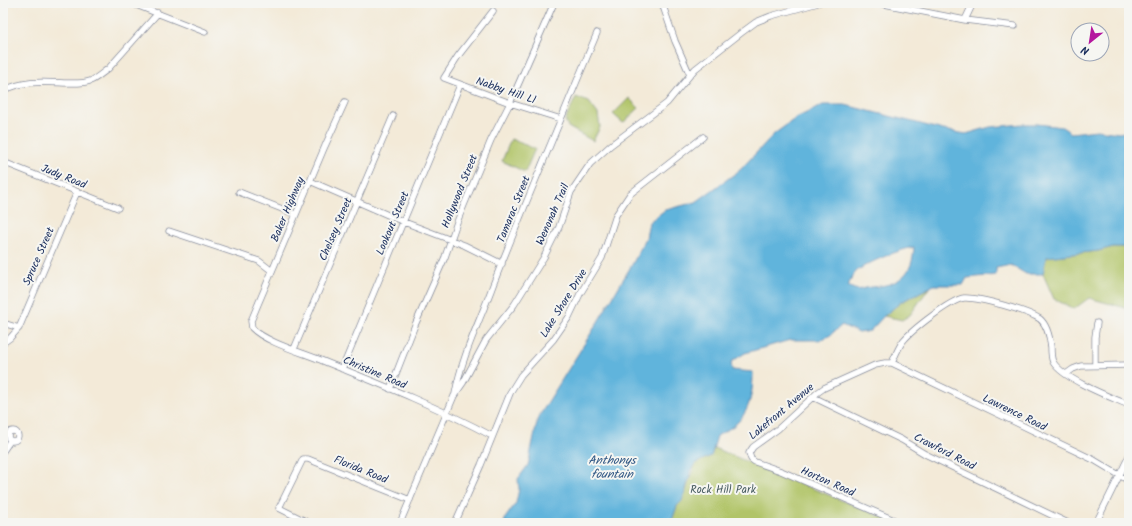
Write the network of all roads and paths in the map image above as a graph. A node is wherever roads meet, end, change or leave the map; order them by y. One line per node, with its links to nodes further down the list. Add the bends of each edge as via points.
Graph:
1 (131, 3): 9 (street)
2 (554, 3): 18 (street, Hollywood Street)
3 (662, 3): 14 (street)
4 (818, 3): 7 (street, Wenonah Trail)
5 (879, 3): 10 (street)
6 (973, 3): 10 (street)
7 (811, 4): 14 (street, Wenonah Trail, via 756,22)
8 (493, 11): 15 (street, Nabby Hill Ll, via 444,78)
9 (158, 13): 12 (street); 16 (street, via 108,69 90,81 22,83)
10 (965, 20): 11 (street)
11 (1015, 26)
12 (205, 32)
13 (597, 33): 20 (street, Tamarac Street)
14 (690, 75): 46 (street, Wenonah Trail, via 666,103 590,164 571,192 559,227 544,257 514,305 486,340)
15 (460, 85): 18 (street, Nabby Hill Ll); 29 (street, Lookout Street)
16 (3, 91)
17 (345, 102): 23 (street, Baker Highway)
18 (510, 103): 20 (street, Nabby Hill Ll); 31 (street, Hollywood Street, via 491,140)
19 (393, 116): 26 (street, Chelsey Street)
20 (561, 119): 32 (street, Tamarac Street)
21 (703, 137): 50 (street, Lake Shore Drive, via 630,194 616,215 602,258 593,274 561,330 515,385)
22 (3, 162): 24 (street, Judy Road)
23 (310, 181): 26 (street); 28 (street, Baker Highway)
24 (77, 192): 27 (street, Judy Road); 37 (street, Spruce Street)
25 (239, 192): 28 (street)
26 (357, 201): 29 (street); 39 (street, Chelsey Street)
27 (118, 208)
28 (295, 214): 33 (street, Baker Highway)
29 (404, 222): 31 (street); 43 (street, Lookout Street)
30 (169, 231): 33 (street, via 259,261)
31 (450, 240): 32 (street); 45 (street, Hollywood Street)
32 (502, 264): 46 (street, Tamarac Street, via 470,339)
33 (272, 271): 36 (street, Baker Highway)
34 (3, 323): 37 (street)
35 (1097, 323): 41 (street)
36 (251, 326): 39 (street, Christine Road, via 255,331)
37 (19, 328): 38 (street)
38 (3, 343)
39 (294, 349): 43 (street, Christine Road)
40 (892, 363): 44 (street, via 907,336 958,300 969,298 1011,307 1041,320 1051,346 1054,364); 47 (street, Lakefront Avenue, via 875,365 840,380); 55 (street, Lawrence Road)
41 (1095, 365): 42 (street); 44 (street, via 1080,366)
42 (1129, 365)
43 (342, 369): 45 (street, Christine Road)
44 (1066, 374): 48 (street)
45 (390, 389): 49 (street, Christine Road)
46 (454, 396): 49 (street, Wenonah Trail)
47 (813, 397): 53 (street, Lakefront Avenue, via 778,429 753,447); 62 (street, Crawford Road)
48 (1129, 405)
49 (447, 414): 50 (street, Christine Road); 57 (street, Wenonah Trail)
50 (492, 436): 60 (street, Lake Shore Drive)
51 (10, 441): 52 (street)
52 (3, 451)
53 (749, 456): 61 (street, Horton Road, via 755,462)
54 (1129, 456): 55 (street)
55 (1120, 475): 56 (street, Lawrence Road); 63 (street)
56 (1129, 480)
57 (410, 500): 58 (street, Florida Road, via 303,459 279,508); 59 (street, Wenonah Trail)
58 (309, 523)
59 (400, 523)
60 (455, 523)
61 (901, 523)
62 (1068, 523)
63 (1096, 523)

